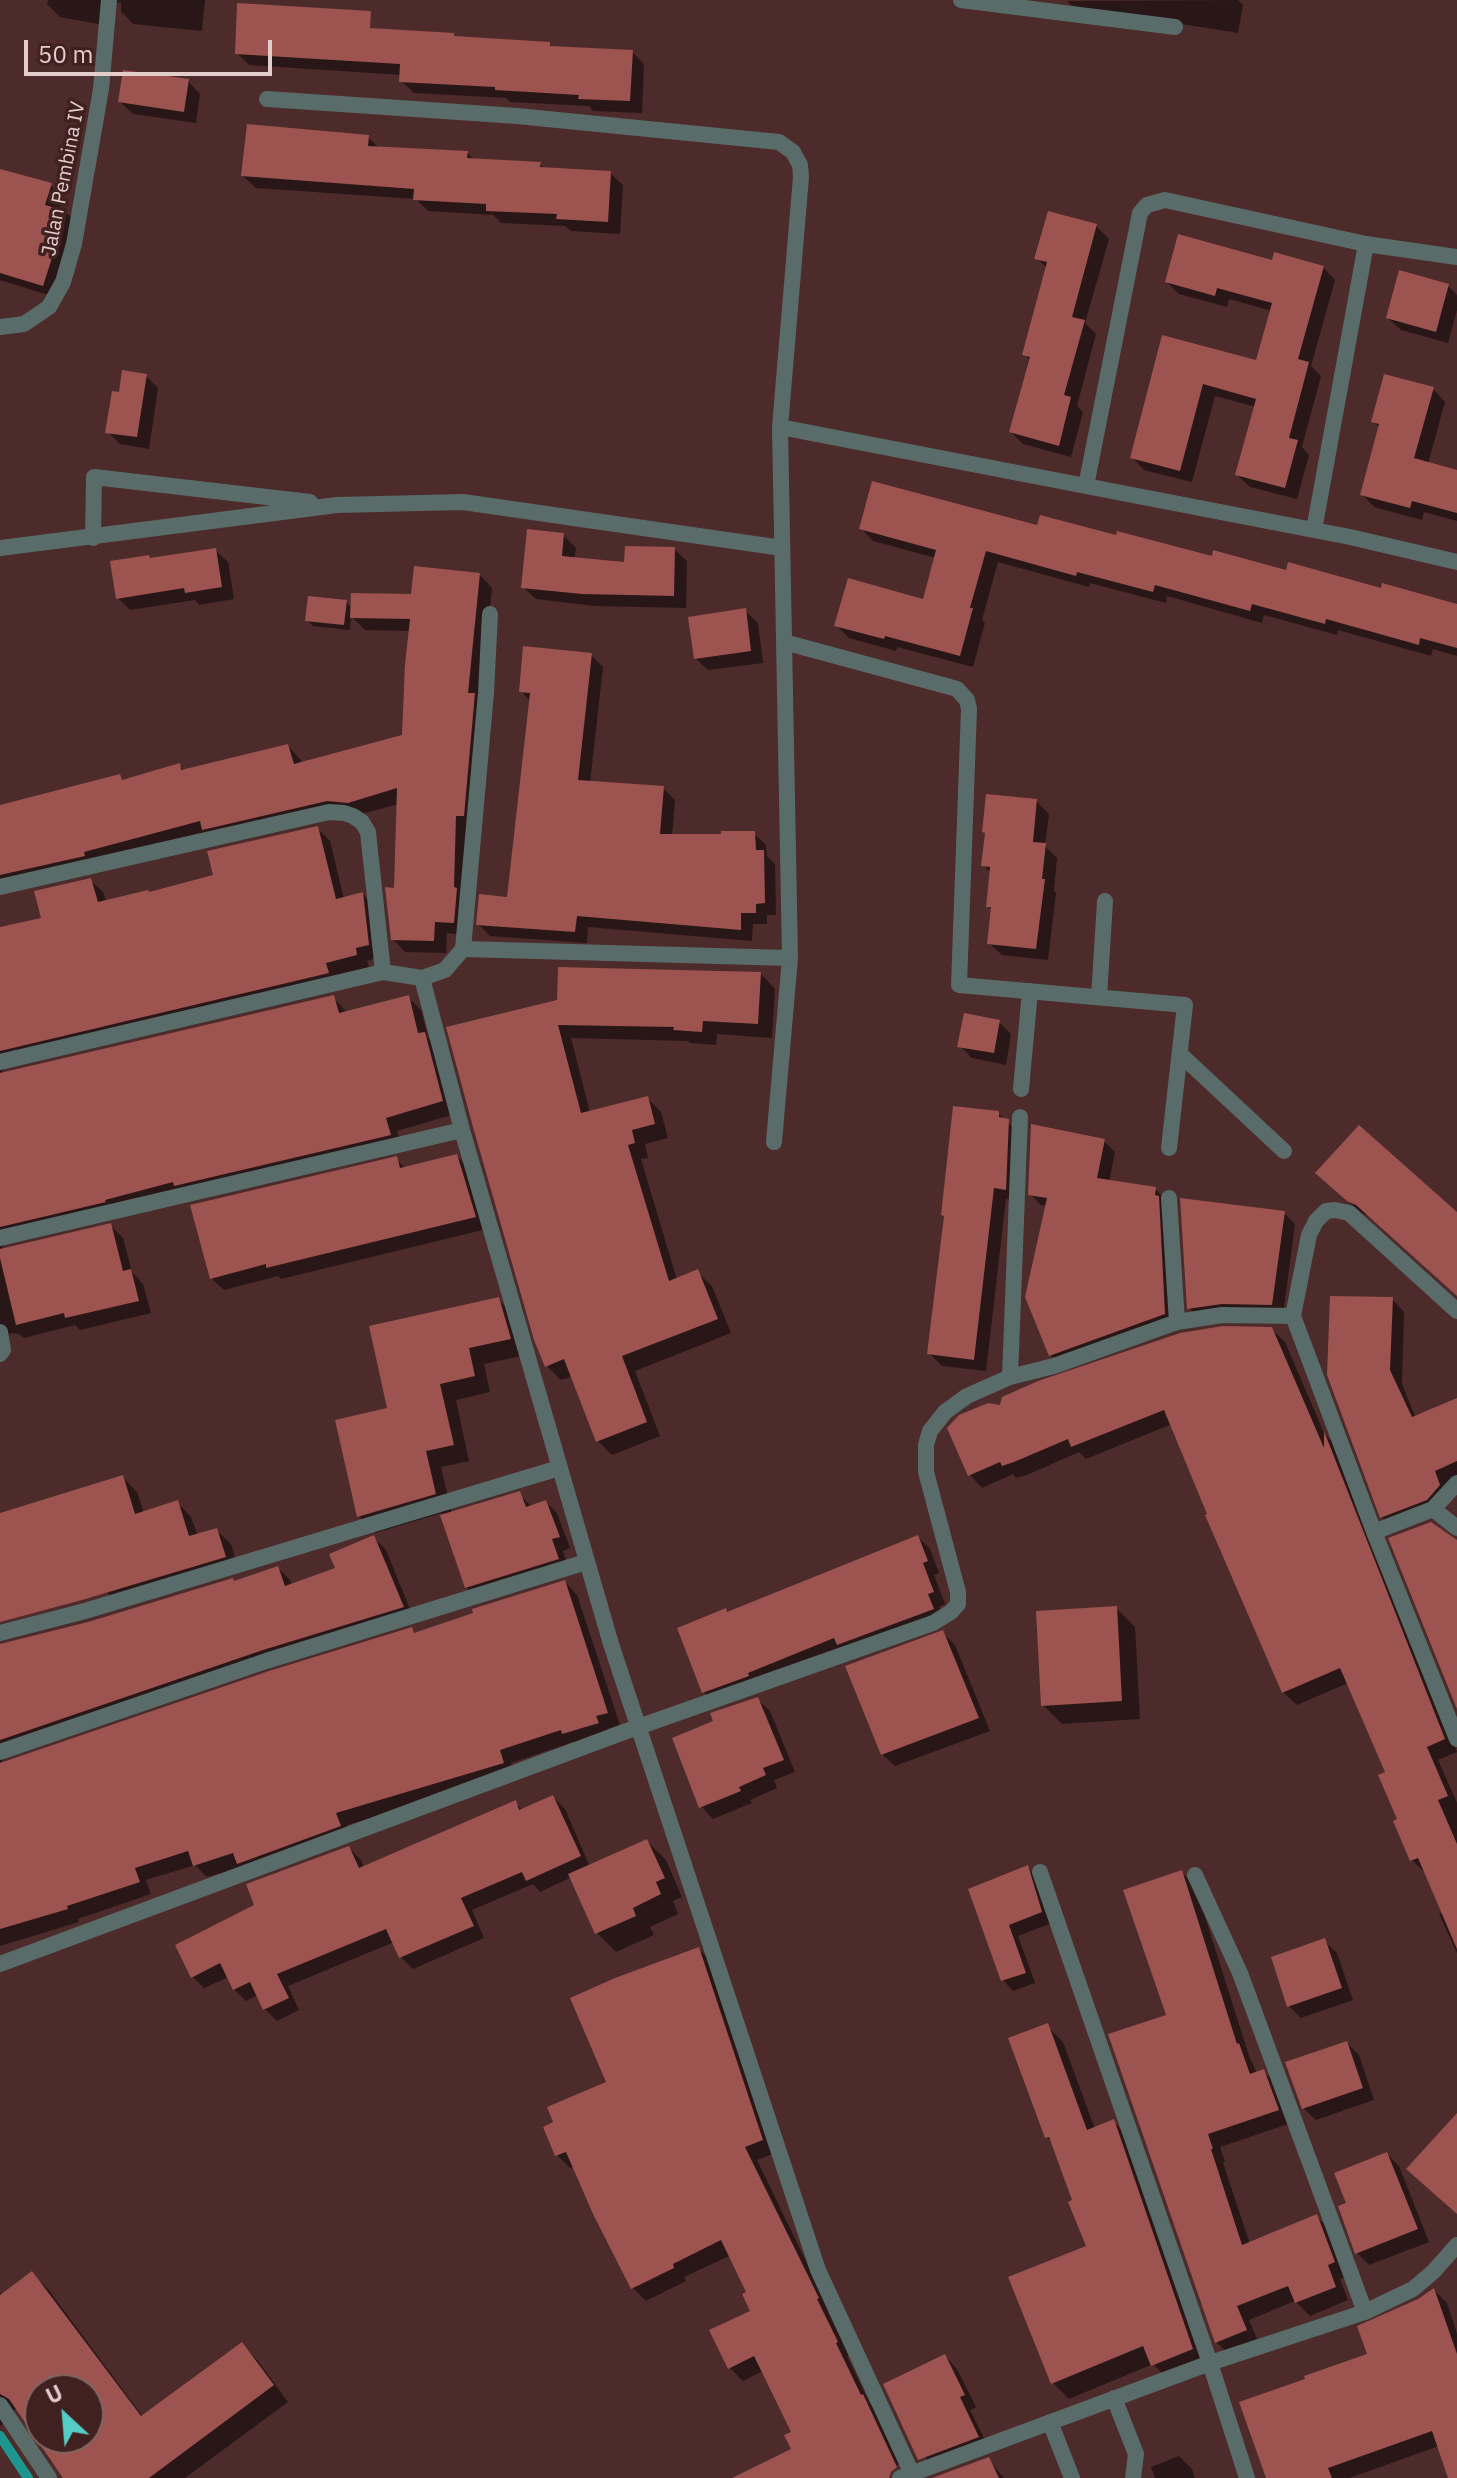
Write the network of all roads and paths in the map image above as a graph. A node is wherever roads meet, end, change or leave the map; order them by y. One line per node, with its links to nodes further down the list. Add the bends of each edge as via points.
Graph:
1 (109, 0): 7 (street, Jalan Pembina IV, via 101,89 63,282 49,307 24,324)
2 (961, 0): 3 (street)
3 (1175, 27)
4 (267, 99): 8 (street, via 779,142 793,152 801,177)
5 (1366, 244): 6 (street); 9 (street, via 1165,200 1147,205 1140,213); 11 (street)
6 (1457, 257)
7 (0, 327)
8 (780, 427): 9 (street); 14 (street)
9 (1086, 486): 11 (street)
10 (337, 505): 12 (street); 12 (street, via 94,477); 14 (street, via 463,502)
11 (1314, 530): 15 (street)
12 (93, 538): 13 (street)
13 (0, 548)
14 (782, 548): 17 (street)
15 (1457, 562)
16 (490, 614): 20 (street)
17 (784, 642): 21 (street); 24 (street, via 957,689 967,700 959,985)
18 (0, 887): 22 (street, via 329,812 344,813 362,822 368,832)
19 (1105, 901): 25 (street)
20 (463, 949): 21 (street); 23 (street, via 445,970)
21 (790, 958): 31 (street)
22 (383, 972): 23 (street); 27 (street)
23 (422, 978): 30 (street)
24 (1030, 991): 25 (street); 28 (street)
25 (1099, 997): 26 (street, via 1185,1005)
26 (1180, 1054): 32 (street); 33 (street)
27 (0, 1062)
28 (1021, 1089)
29 (1020, 1117): 41 (street)
30 (462, 1130): 35 (street); 42 (street)
31 (774, 1142)
32 (1169, 1148)
33 (1284, 1151)
34 (1169, 1198): 38 (street)
35 (0, 1238)
36 (1457, 1311): 37 (street, via 1359,1220 1335,1210 1326,1211 1309,1235)
37 (1293, 1316): 38 (street, via 1222,1315); 46 (street)
38 (1177, 1322): 41 (street)
39 (0, 1332): 40 (street)
40 (0, 1354)
41 (1010, 1377): 49 (street, via 945,1412 926,1445 926,1472 958,1592 951,1612 933,1623)
42 (559, 1468): 47 (street); 48 (street)
43 (1457, 1483): 44 (street)
44 (1433, 1509): 45 (street); 46 (street)
45 (1457, 1528)
46 (1374, 1532): 50 (street)
47 (586, 1562): 49 (street); 51 (street, via 266,1661)
48 (0, 1633)
49 (639, 1727): 54 (street); 61 (street, via 818,2270)
50 (1457, 1739)
51 (0, 1752)
52 (1040, 1872): 57 (street)
53 (1195, 1875): 56 (street, via 1240,1973)
54 (0, 1964)
55 (1457, 2245): 56 (street, via 1413,2289)
56 (1365, 2312): 57 (street)
57 (1210, 2363): 58 (street); 65 (street)
58 (1114, 2398): 60 (street); 64 (street, via 1136,2454)
59 (0, 2406): 62 (street)
60 (1050, 2422): 61 (street); 63 (street)
61 (909, 2477)
62 (49, 2478)
63 (1072, 2478)
64 (1133, 2478)
65 (1247, 2478)

